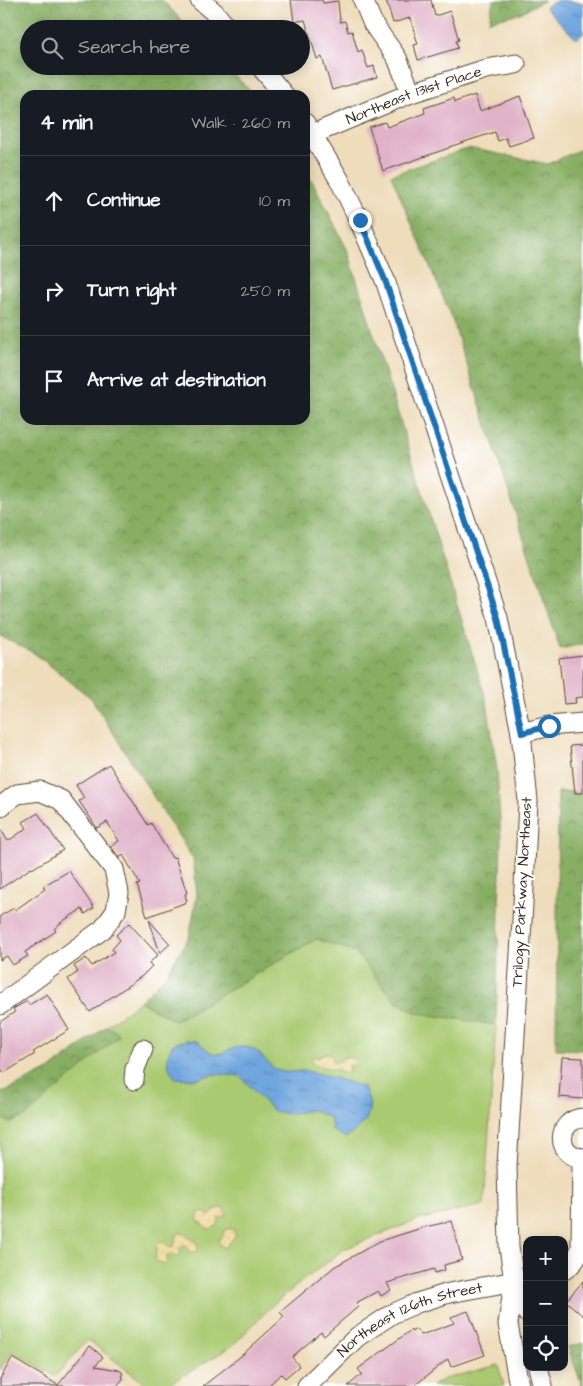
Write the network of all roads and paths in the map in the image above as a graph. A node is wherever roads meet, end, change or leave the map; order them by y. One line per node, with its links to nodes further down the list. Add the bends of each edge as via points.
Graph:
1 (200, 0): 3 (street)
2 (363, 0): 7 (street, via 373,24 397,58)
3 (220, 20)
4 (516, 64): 7 (street, Northeast 131st Place, via 486,69)
5 (267, 75): 6 (street)
6 (280, 90)
7 (411, 94): 8 (street, Northeast 131st Place)
8 (310, 128)
9 (310, 130): 11 (street, Trilogy Parkway Northeast, via 360,220 385,280 498,618)
10 (583, 723): 11 (street, via 549,726)
11 (522, 733): 19 (street, Trilogy Parkway Northeast, via 528,801 507,1166 509,1247)
12 (0, 807): 13 (street, via 17,794 40,791 61,800 114,869 119,893 116,911 103,929)
13 (0, 1005)
14 (144, 1049): 15 (street)
15 (134, 1080)
16 (583, 1118): 17 (street, via 567,1125 562,1137 570,1154)
17 (582, 1158): 18 (street, via 581,1248)
18 (568, 1267)
19 (520, 1280): 20 (street, Trilogy Parkway Northeast); 22 (street, Northeast 126th Street, via 449,1293 392,1314 357,1337); 23 (street, Trilogy Parkway Northeast, via 508,1324)
20 (523, 1294)
21 (539, 1371): 24 (street)
22 (307, 1386)
23 (520, 1386)
24 (543, 1386)

